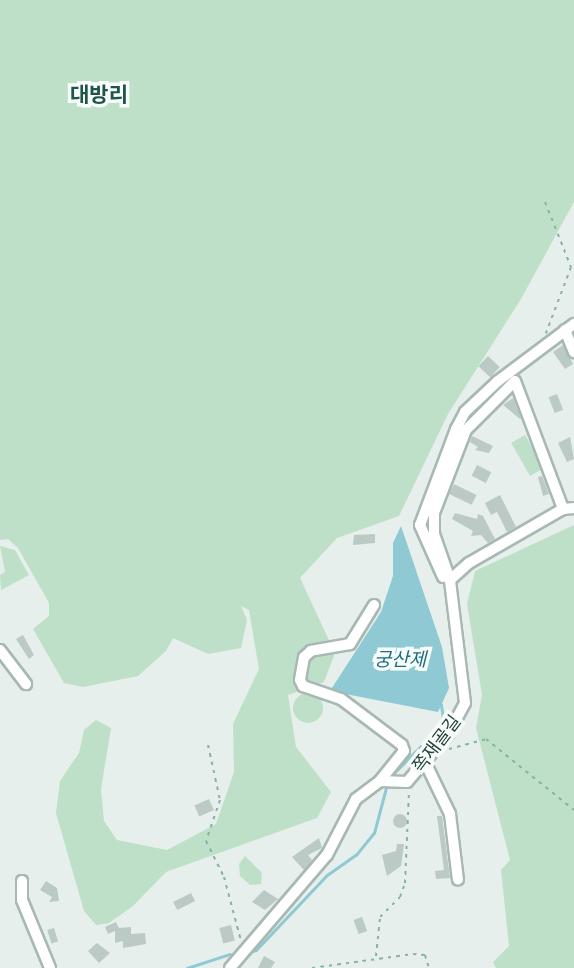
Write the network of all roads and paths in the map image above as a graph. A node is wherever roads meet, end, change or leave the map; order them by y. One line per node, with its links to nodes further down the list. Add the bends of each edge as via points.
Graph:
1 (545, 202): 3 (path, via 571,267)
2 (569, 327): 3 (street); 4 (street)
3 (541, 347): 6 (street, via 465,412 428,495 420,525 426,546 444,578)
4 (574, 352)
5 (568, 509): 6 (street, via 468,563); 6 (street, 쪽재골길, via 515,381 466,430 434,513 434,534)
6 (450, 580): 10 (street, 쪽재골길, via 465,703)
7 (374, 605): 13 (street, via 350,644 311,650 304,656 300,680 303,686 341,699 402,745 404,751)
8 (0, 650): 9 (street)
9 (26, 684)
10 (441, 743): 12 (street, 쪽재골길); 15 (path, via 450,750 486,739)
11 (208, 746): 18 (path, via 220,800 206,841 224,877)
12 (425, 762): 14 (street, 쪽재골길); 16 (street, via 450,814)
13 (380, 781): 14 (street, 쪽재골길); 18 (street, via 356,799 327,855)
14 (407, 782): 19 (path, via 405,883 400,897 380,917)
15 (574, 810)
16 (458, 880)
17 (22, 881): 20 (street, via 22,900)
18 (243, 948): 21 (street)
19 (376, 956): 22 (path); 23 (path, via 425,955)
20 (50, 968)
21 (230, 968)
22 (312, 968)
23 (429, 968)

